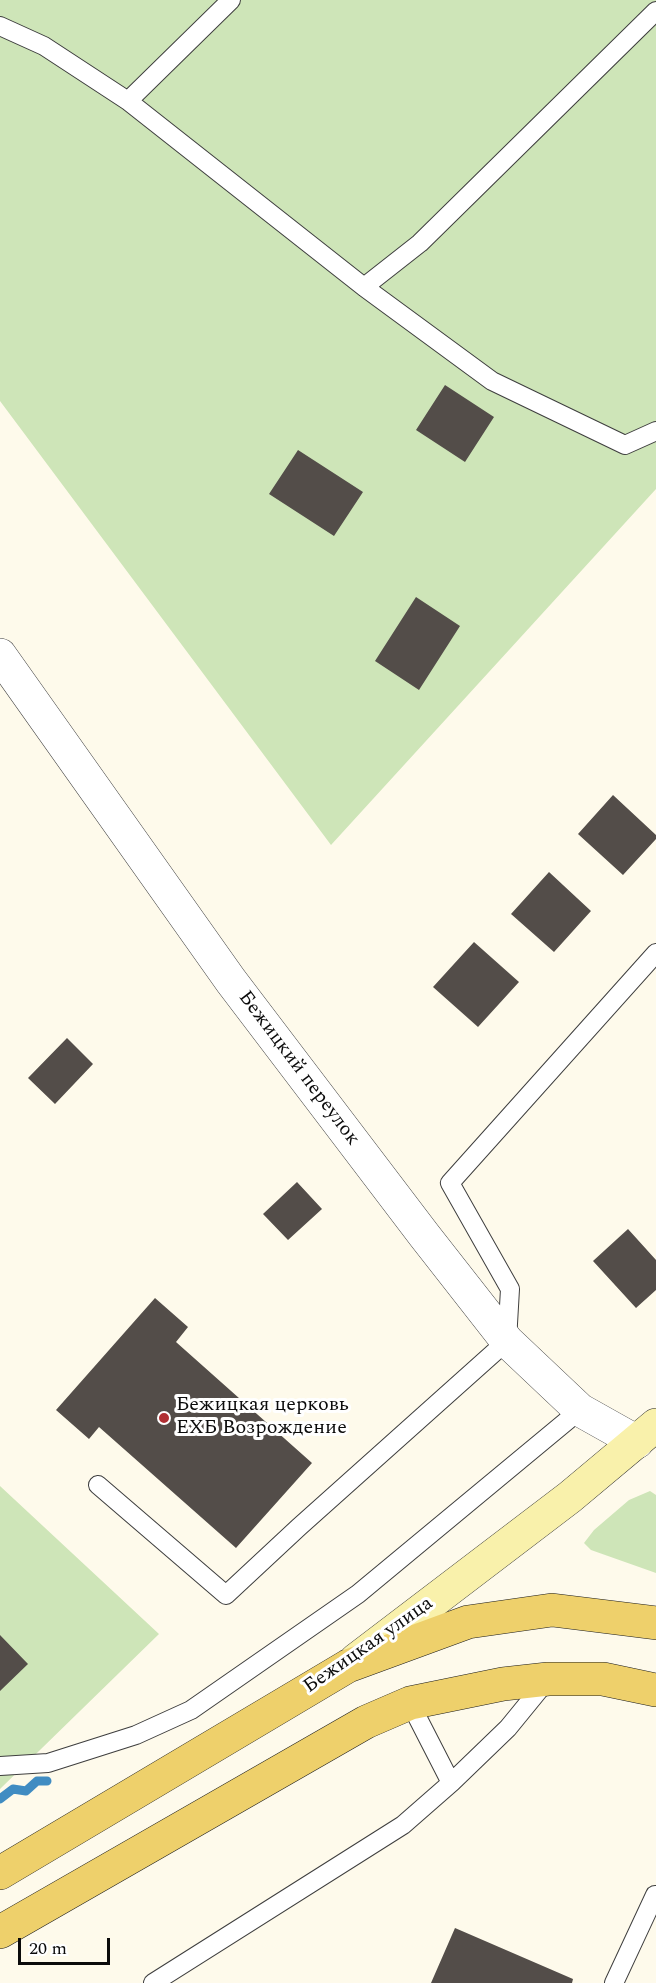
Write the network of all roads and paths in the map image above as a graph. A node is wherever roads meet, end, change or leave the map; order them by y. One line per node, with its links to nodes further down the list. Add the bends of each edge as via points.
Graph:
1 (231, 0): 4 (lane)
2 (656, 11): 5 (lane, via 420,243)
3 (0, 26): 4 (lane, via 44,46)
4 (128, 101): 5 (lane)
5 (364, 287): 6 (lane, via 492,381 625,445)
6 (656, 431)
7 (0, 655): 9 (street, Бежицкий переулок, via 231,981)
8 (656, 953): 9 (lane, via 450,1183 510,1289)
9 (507, 1341): 10 (street, Бежицкий переулок); 12 (lane, via 226,1595)
10 (580, 1410): 11 (street, Бежицкий переулок); 18 (lane, via 358,1594 191,1710 136,1735 48,1763)
11 (650, 1441): 14 (street, Бежицкая улица)
12 (98, 1485)
13 (656, 1623): 14 (main road, via 552,1610 468,1622)
14 (348, 1666): 20 (main road, Бежицкая улица)
15 (548, 1679): 16 (main road, via 603,1679); 17 (main road, via 502,1684); 19 (lane, via 508,1728)
16 (656, 1690)
17 (411, 1703): 19 (lane); 22 (main road, via 366,1722)
18 (0, 1766)
19 (451, 1784): 23 (lane, via 403,1825)
20 (0, 1873)
21 (656, 1895): 24 (lane)
22 (0, 1932)
23 (153, 1983)
24 (614, 1983)

